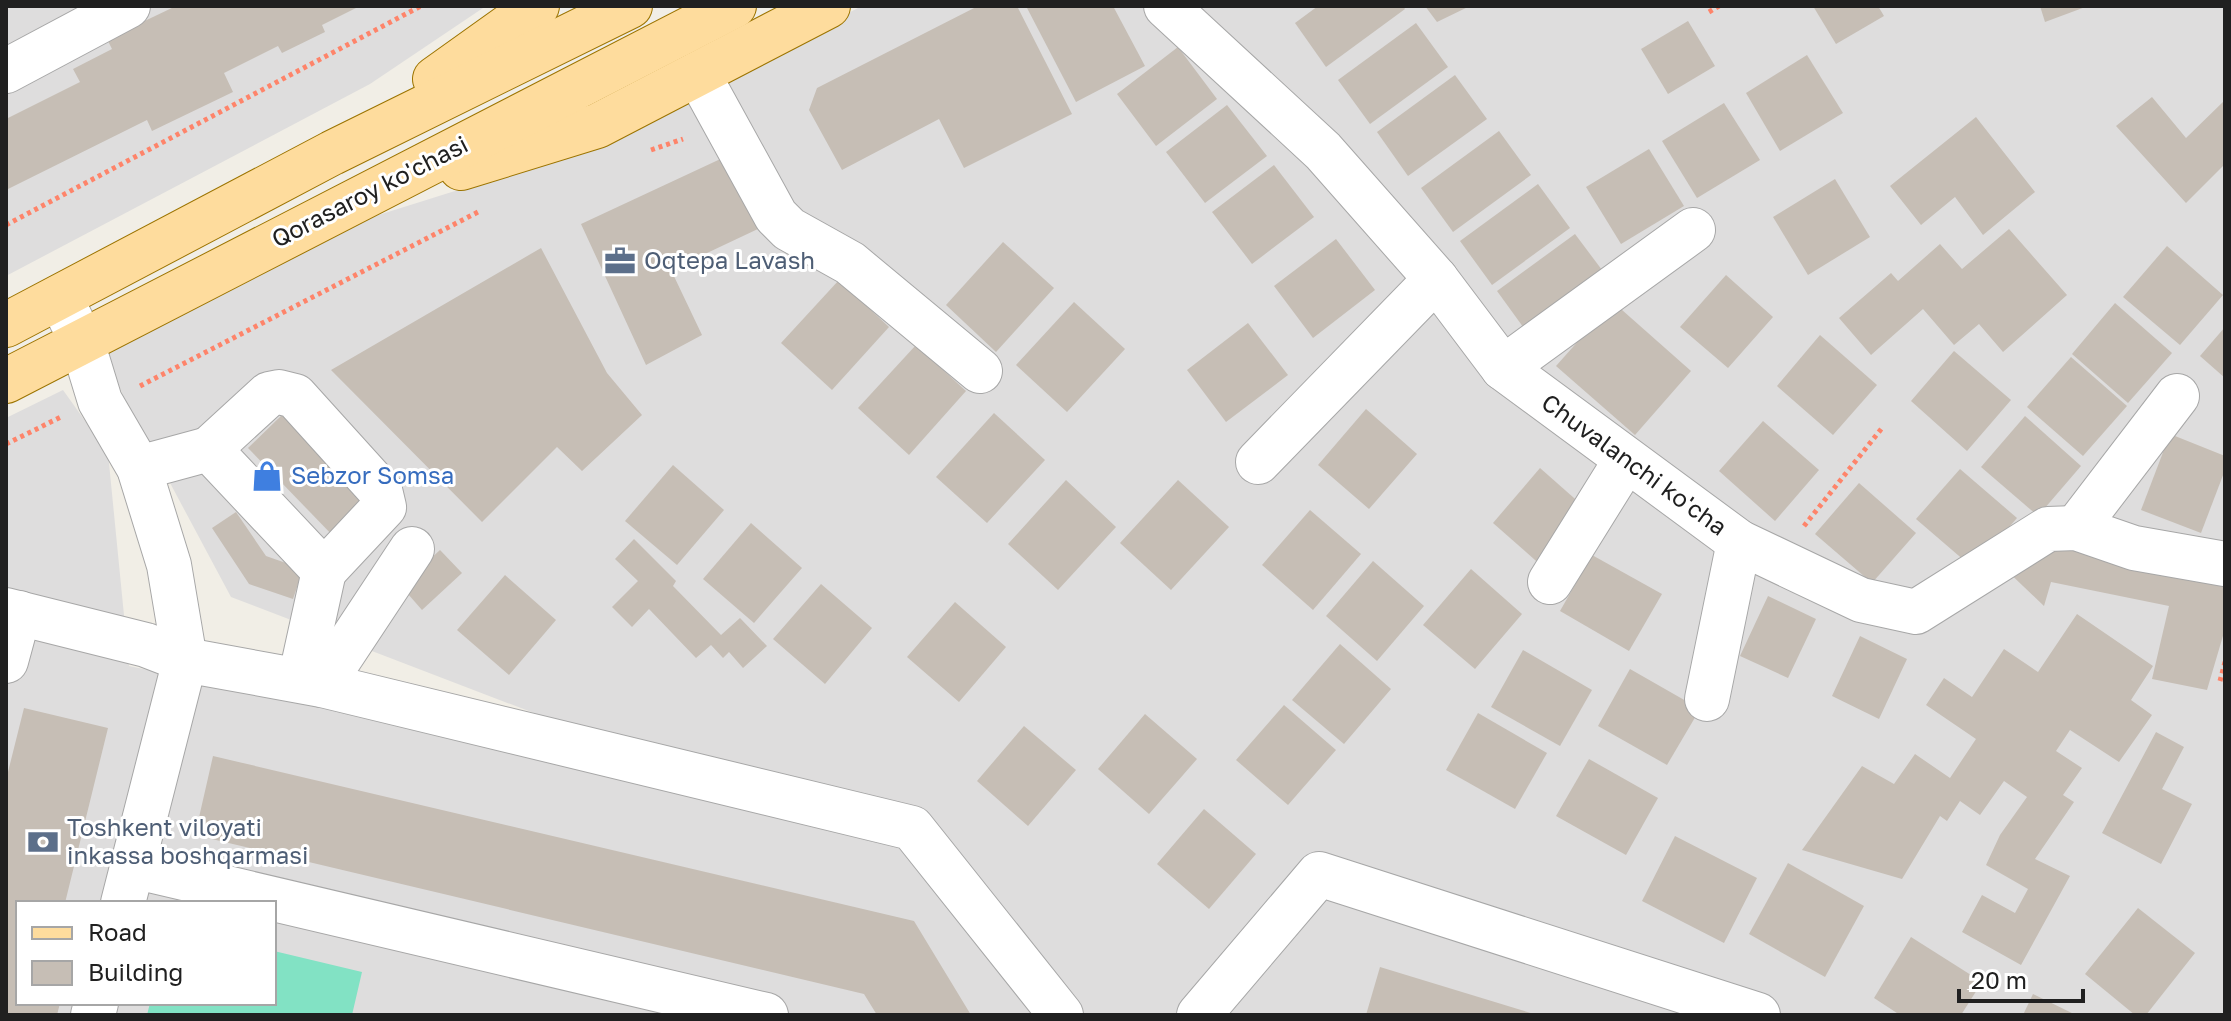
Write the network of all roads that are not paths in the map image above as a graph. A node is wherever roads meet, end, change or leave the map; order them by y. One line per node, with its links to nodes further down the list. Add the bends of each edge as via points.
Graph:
1 (128, 6): 7 (street)
2 (537, 6): 9 (main road)
3 (630, 6): 9 (main road, Qorasaroy ko'chasi)
4 (734, 6): 10 (main road, Qorasaroy ko'chasi)
5 (828, 6): 8 (main road)
6 (1166, 6): 12 (street, Chuvalanchi ko'cha, via 1323,151)
7 (6, 71)
8 (698, 74): 10 (main road, via 597,126); 17 (street, via 776,216 789,229 850,263)
9 (332, 153): 13 (main road, Qorasaroy ko'chasi)
10 (344, 205): 15 (main road, Qorasaroy ko'chasi)
11 (1693, 230): 16 (street)
12 (1436, 279): 16 (street, Chuvalanchi ko'cha); 22 (street)
13 (60, 297): 14 (main road, Qorasaroy ko'chasi); 15 (street)
14 (6, 325)
15 (82, 342): 18 (main road, Qorasaroy ko'chasi); 23 (street, via 100,401)
16 (1503, 368): 21 (street, Chuvalanchi ko'cha)
17 (980, 371)
18 (6, 381)
19 (2177, 396): 24 (street)
20 (209, 449): 23 (street); 28 (street); 28 (street, via 269,394 295,396 380,490 384,507)
21 (1626, 460): 26 (street, Chuvalanchi ko'cha); 29 (street)
22 (1258, 462)
23 (139, 468): 31 (street, via 169,565)
24 (2076, 528): 26 (street, Chuvalanchi ko'cha, via 2048,529 2027,539 1916,612 1861,600); 27 (street, Chuvalanchi ko'cha, via 2134,548)
25 (412, 549): 33 (street)
26 (1759, 550): 34 (street)
27 (2225, 564)
28 (324, 571): 33 (street)
29 (1550, 582)
30 (12, 611): 31 (street); 32 (street)
31 (185, 660): 33 (street); 35 (street)
32 (6, 661)
33 (311, 683): 39 (street, via 912,828)
34 (1707, 699)
35 (128, 885): 36 (street)
36 (207, 901)
37 (276, 915): 38 (street)
38 (766, 1015)
39 (1061, 1015)
40 (1199, 1015): 41 (street, via 1319,874)
41 (1758, 1015)

